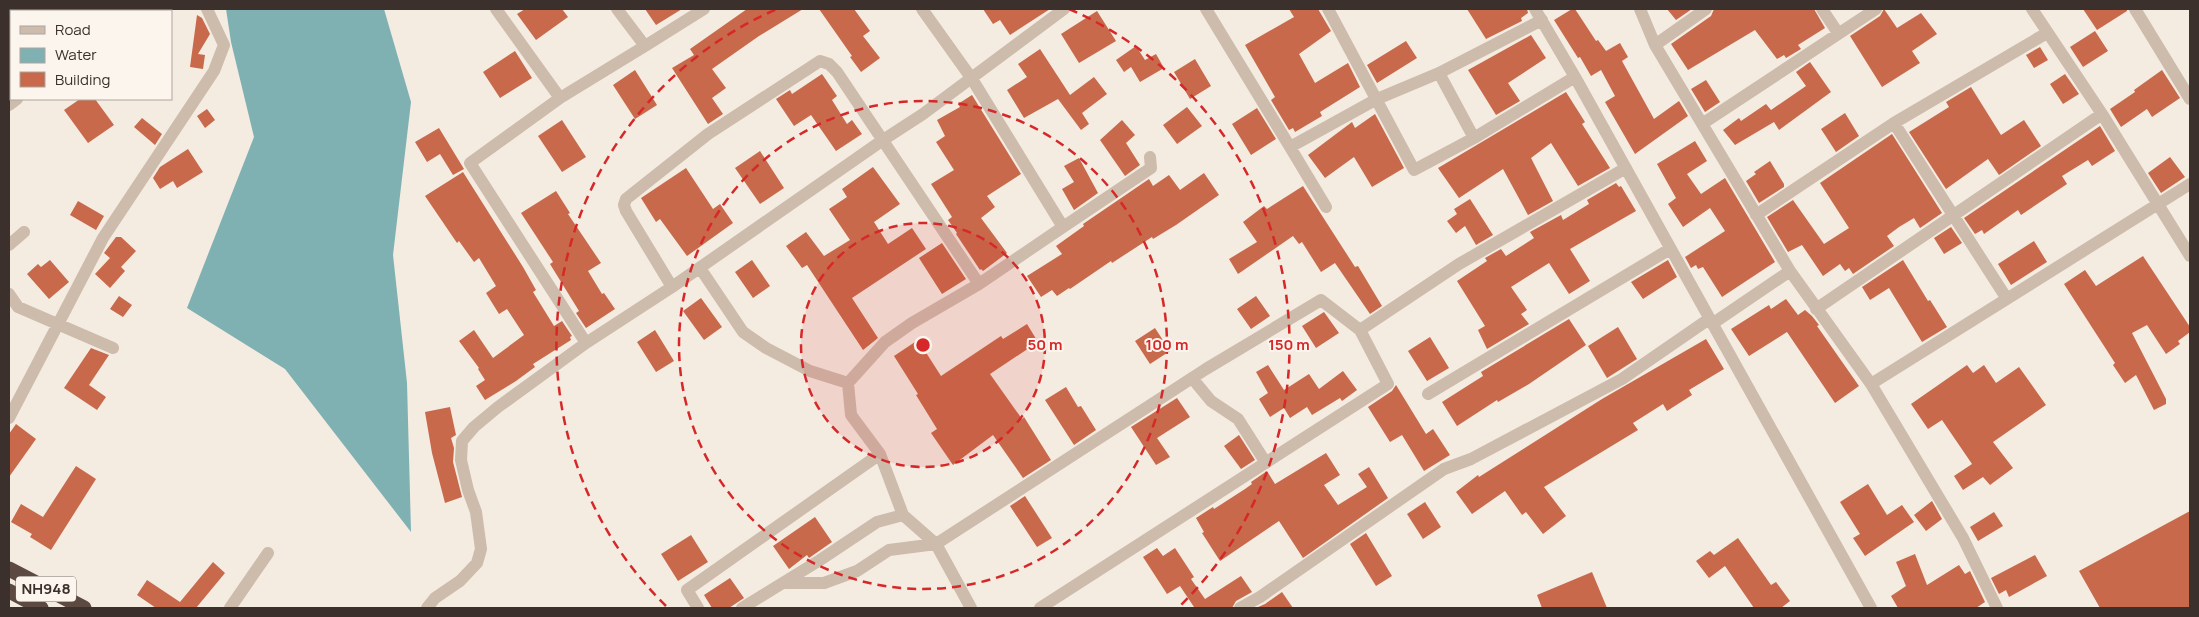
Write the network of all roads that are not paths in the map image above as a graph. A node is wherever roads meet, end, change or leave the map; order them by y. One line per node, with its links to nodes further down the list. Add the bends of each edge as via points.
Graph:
1 (207, 9): 53 (street, via 224,45 214,71 103,238)
2 (496, 9): 24 (street)
3 (617, 9): 20 (street)
4 (704, 9): 20 (street)
5 (922, 9): 23 (street)
6 (1206, 9): 32 (street)
7 (1328, 9): 25 (street)
8 (1535, 9): 16 (street)
9 (1640, 9): 19 (street)
10 (1706, 9): 19 (street)
11 (1822, 9): 17 (street)
12 (1876, 9): 17 (street)
13 (2032, 9): 18 (street)
14 (2135, 9): 26 (street)
15 (1057, 11): 23 (street)
16 (1542, 20): 21 (street); 22 (street)
17 (1838, 33): 29 (street)
18 (2047, 33): 27 (street); 28 (street)
19 (1655, 44): 29 (street)
20 (645, 46): 24 (street)
21 (1438, 73): 25 (street); 30 (street)
22 (1576, 77): 30 (street); 34 (street)
23 (972, 79): 31 (street); 40 (street)
24 (560, 98): 55 (street, via 470,163)
25 (1378, 99): 30 (street, via 1414,170); 32 (street)
26 (2190, 99)
27 (2102, 114): 36 (street); 38 (street)
28 (1894, 122): 38 (street); 39 (street)
29 (1702, 124): 39 (street)
30 (1474, 138)
31 (883, 140): 45 (street); 47 (street); 48 (street, via 837,72 820,61 708,134 626,199 624,205)
32 (1290, 148): 37 (street)
33 (1150, 157): 40 (street, via 1151,168)
34 (1626, 168): 43 (street); 54 (street, via 1459,264)
35 (2190, 184): 36 (street)
36 (2159, 204): 44 (street); 50 (street)
37 (1326, 207)
38 (1954, 214): 50 (street); 51 (street)
39 (1756, 215): 46 (street)
40 (1063, 227): 47 (street)
41 (24, 232): 42 (street)
42 (9, 245)
43 (1670, 249): 52 (street); 60 (street)
44 (2190, 256)
45 (700, 268): 48 (street); 58 (street, via 743,332 810,371)
46 (1790, 271): 51 (street); 52 (street)
47 (979, 284): 58 (street, via 885,342)
48 (672, 287): 55 (street)
49 (9, 294): 53 (street, via 18,307)
50 (2007, 299): 59 (street)
51 (1816, 309): 59 (street)
52 (1711, 322): 78 (street, via 1622,379 1471,459 1444,469); 79 (street)
53 (58, 325): 56 (street); 61 (street)
54 (1360, 330): 57 (street, via 1321,300); 63 (street, via 1388,384)
55 (586, 343): 73 (street, via 498,407 462,441 461,460 476,512 481,549 477,564 435,598)
56 (113, 348)
57 (1192, 378): 63 (street, via 1211,401 1238,419); 65 (street)
58 (848, 383): 62 (street, via 851,416)
59 (1871, 384): 80 (street, via 1963,538)
60 (1428, 394)
61 (9, 418)
62 (880, 454): 64 (street); 74 (street, via 687,590)
63 (1266, 463): 77 (street)
64 (903, 515): 65 (street); 68 (street, via 877,522)
65 (936, 544): 68 (street, via 889,550 856,571 824,583); 76 (street)
66 (268, 553): 72 (street)
67 (9, 569): 71 (highway, NH948)
68 (783, 583): 75 (street)
69 (9, 591): 70 (highway, NH948)
70 (41, 608)
71 (84, 608)
72 (230, 608)
73 (428, 608)
74 (698, 608)
75 (742, 608)
76 (971, 608)
77 (1040, 608)
78 (1240, 608)
79 (1871, 608)
80 (1997, 608)

